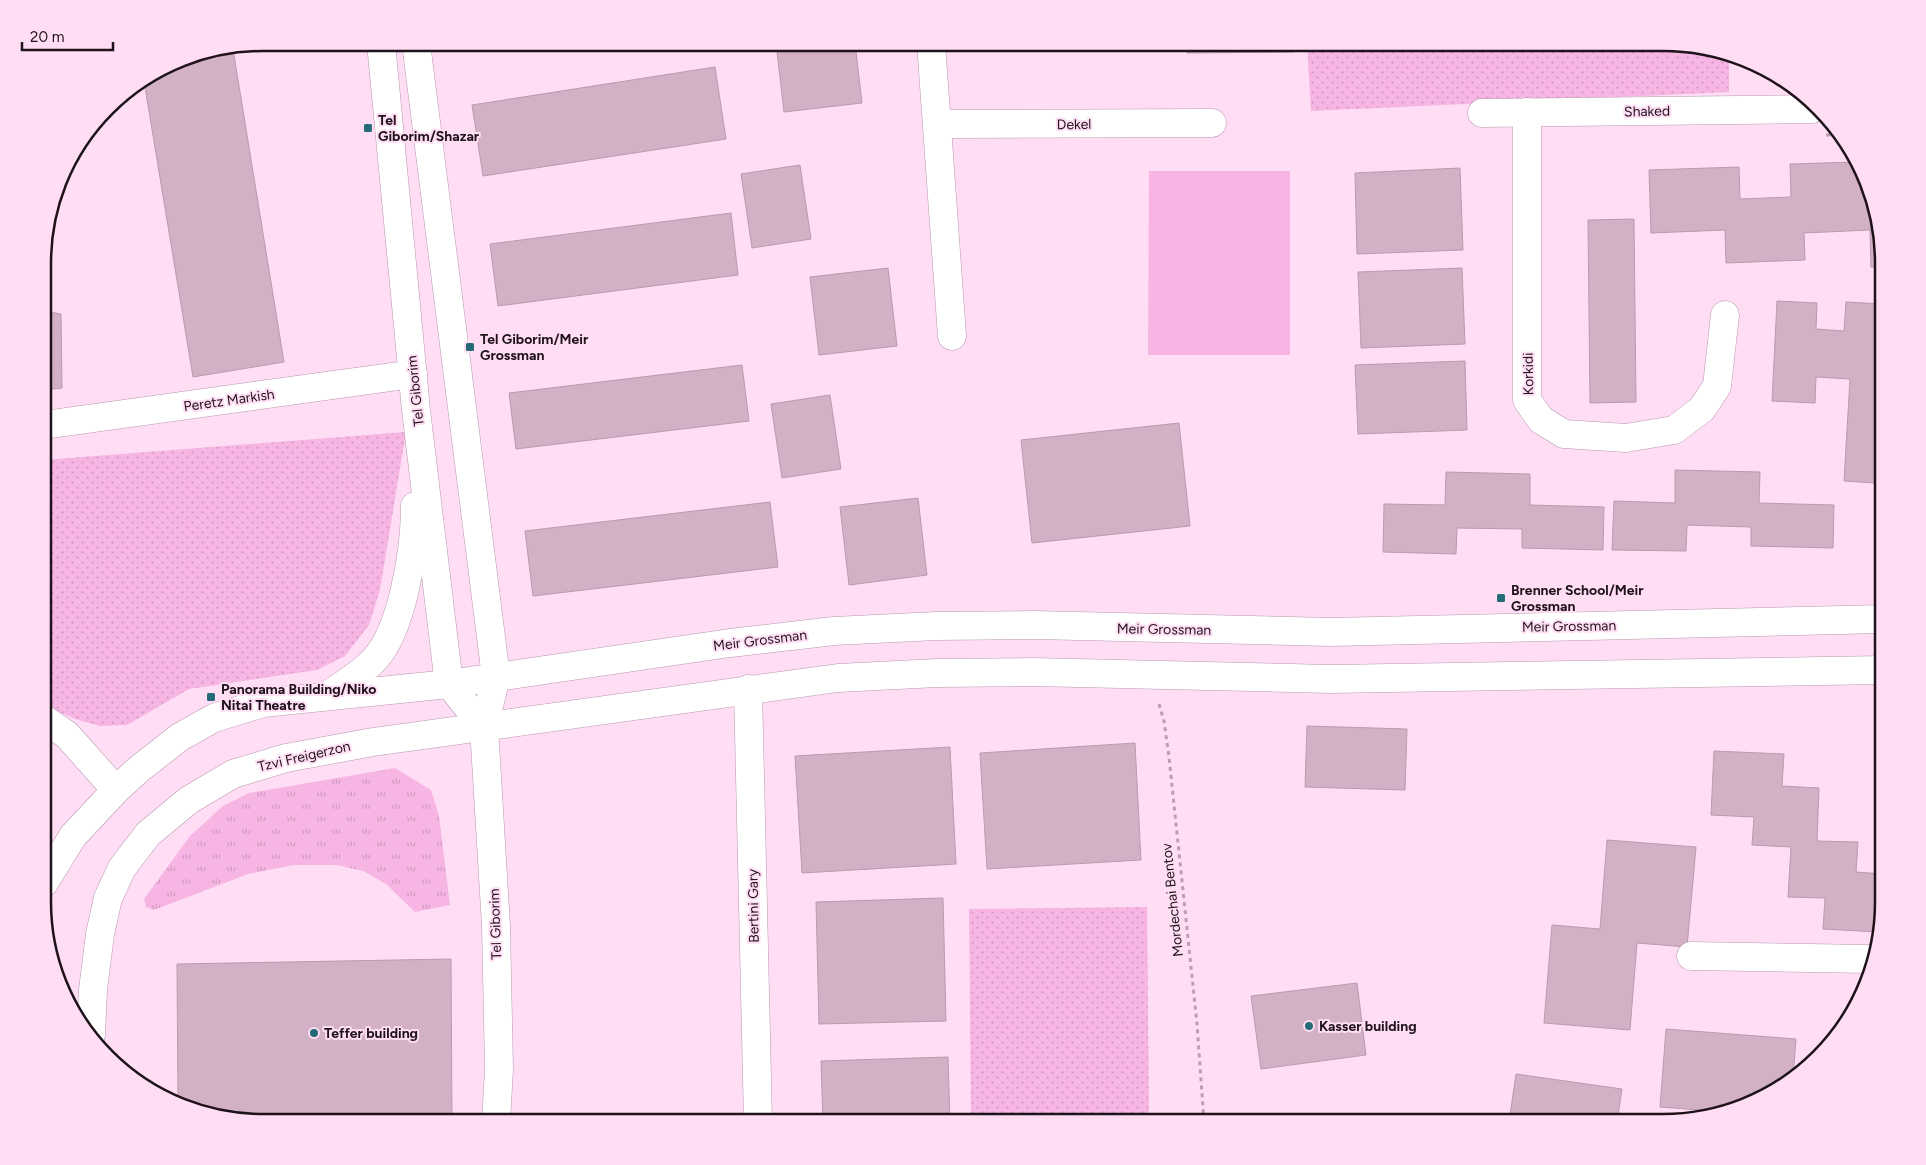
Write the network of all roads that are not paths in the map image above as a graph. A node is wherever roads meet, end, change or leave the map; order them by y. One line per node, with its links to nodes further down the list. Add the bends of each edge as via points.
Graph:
1 (382, 51): 11 (street, Tel Giborim)
2 (417, 51): 16 (street, Tel Giborim)
3 (932, 51): 8 (street)
4 (1808, 109): 5 (street, Shaked)
5 (1527, 112): 6 (street, Shaked); 9 (street, Korkidi, via 1527,400 1541,420 1564,434 1626,438 1674,430 1702,409 1717,386)
6 (1482, 113)
7 (1212, 123): 8 (street, Dekel)
8 (937, 124): 10 (street)
9 (1725, 315)
10 (952, 336)
11 (413, 374): 12 (street, Tel Giborim); 13 (street, Peretz Markish)
12 (416, 410): 17 (street, Tel Giborim); 19 (street, via 415,534 401,602 390,635 376,658 362,672)
13 (51, 424)
14 (1875, 619): 16 (street, Meir Grossman, via 1331,632 1034,625 927,626 834,630)
15 (1875, 670): 18 (street, via 1331,679 937,673 838,678)
16 (496, 676): 17 (street, Meir Grossman); 21 (street, Tel Giborim)
17 (449, 684): 19 (street); 21 (street)
18 (748, 689): 21 (street); 28 (street, Bertini Gary)
19 (325, 697): 22 (street, via 264,704 214,718 180,737)
20 (51, 724): 22 (street, via 67,735)
21 (484, 727): 26 (street, Tzvi Freigerzon, via 286,758 233,774 189,800 148,834 122,868 108,898 93,990); 27 (street, Tel Giborim, via 496,926 499,1069)
22 (116, 790): 23 (street, via 73,836)
23 (51, 872)
24 (1691, 956): 25 (street)
25 (1867, 959)
26 (92, 1027)
27 (496, 1114)
28 (758, 1114)

